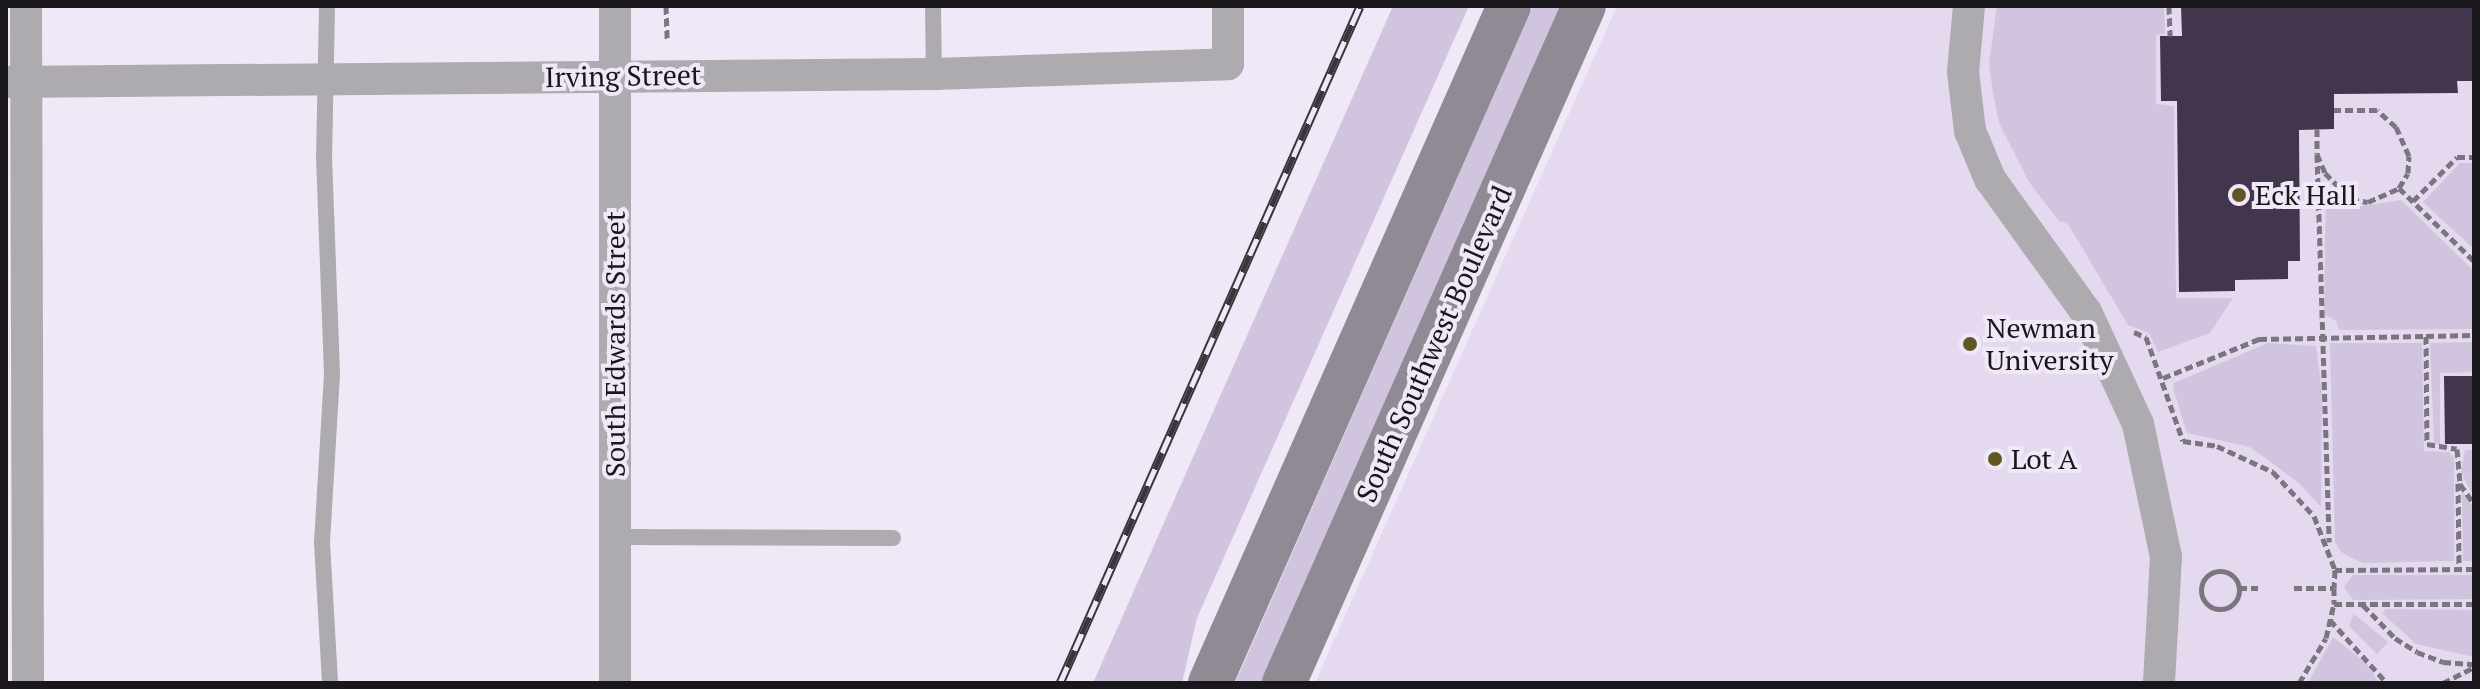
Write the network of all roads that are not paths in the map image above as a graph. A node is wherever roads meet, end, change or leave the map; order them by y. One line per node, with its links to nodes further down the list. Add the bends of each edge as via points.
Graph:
1 (26, 6): 12 (street)
2 (327, 6): 11 (lane)
3 (615, 6): 10 (street, South Edwards Street)
4 (933, 6): 9 (lane)
5 (1228, 6): 9 (street, Irving Street, via 1228,64)
6 (1509, 6): 18 (main road)
7 (1584, 6): 19 (main road, South Southwest Boulevard)
8 (1969, 6): 20 (street, via 1963,72 1970,131 1990,179 2086,312 2138,424 2166,557)
9 (934, 74): 10 (street, Irving Street)
10 (615, 77): 11 (street, Irving Street); 13 (street, South Edwards Street)
11 (328, 79): 12 (street, Irving Street); 16 (lane, via 324,156 332,374 322,543)
12 (16, 82): 15 (street)
13 (615, 537): 14 (lane); 17 (street, South Edwards Street)
14 (893, 538)
15 (28, 683)
16 (330, 683)
17 (615, 683)
18 (1210, 683)
19 (1284, 683)
20 (2159, 683)

